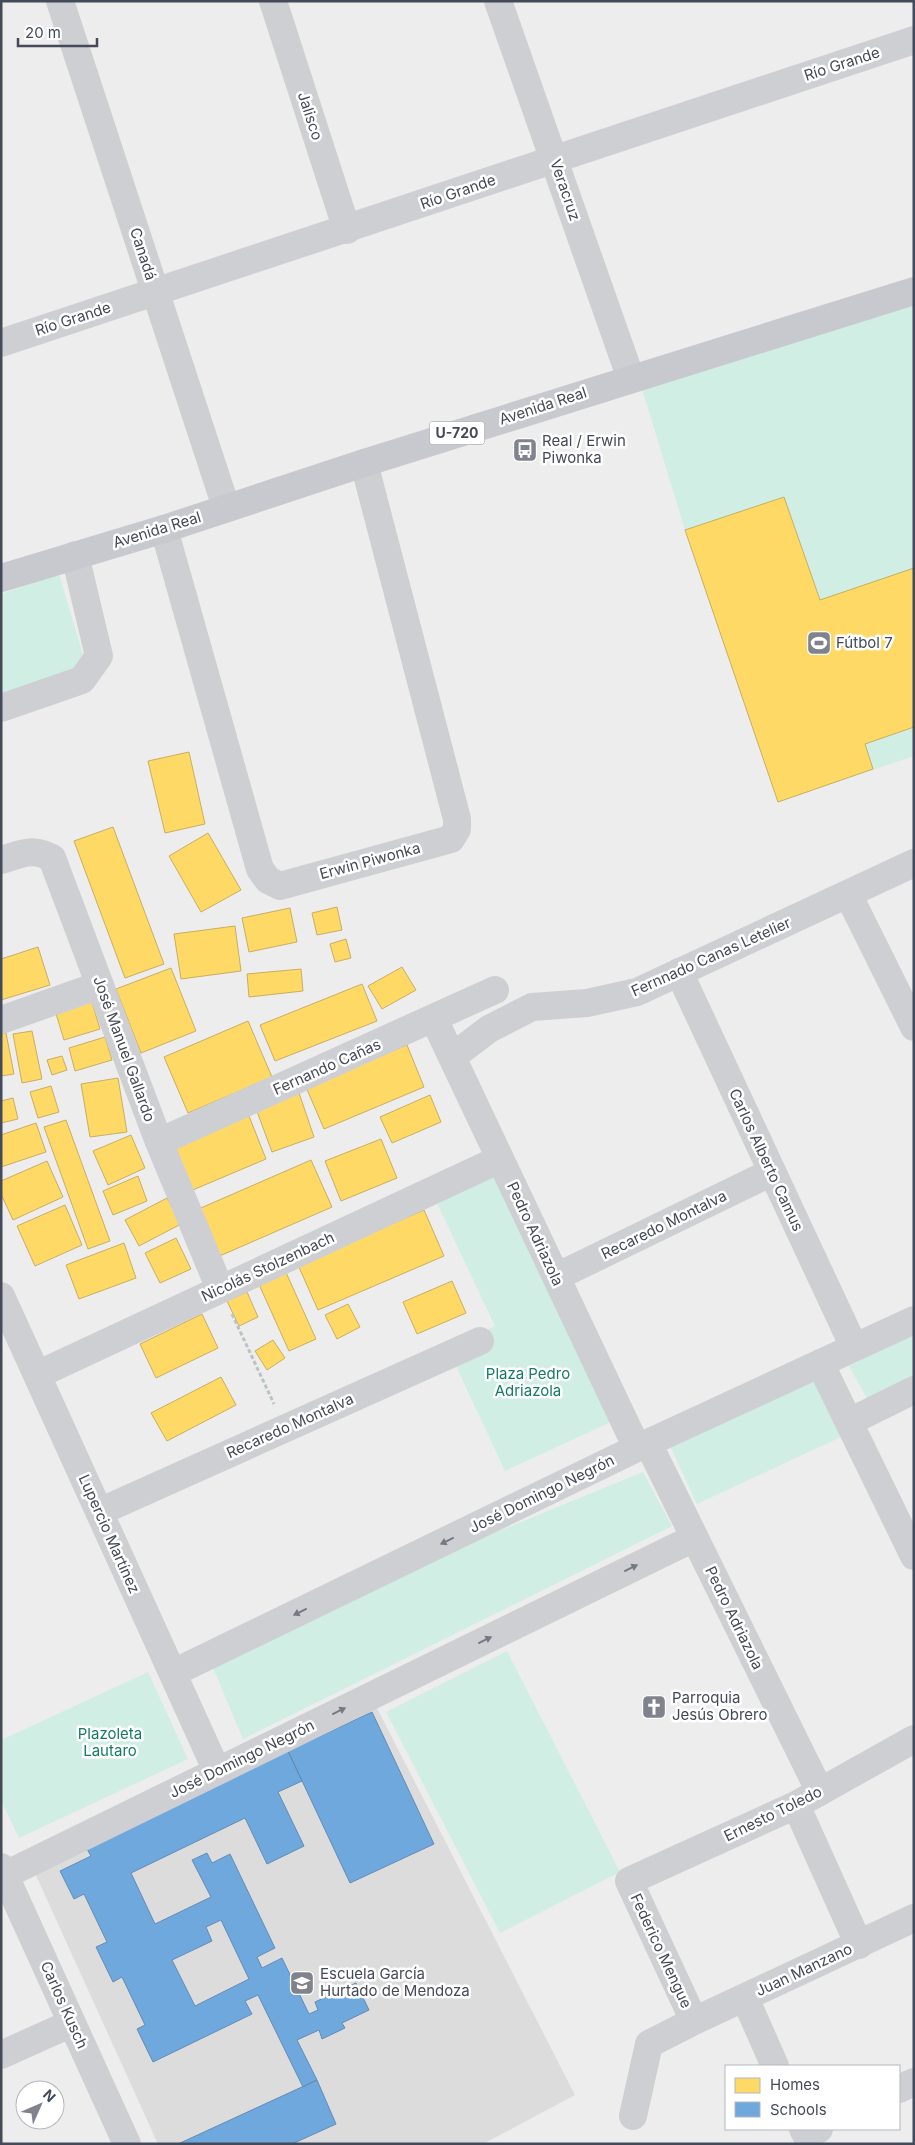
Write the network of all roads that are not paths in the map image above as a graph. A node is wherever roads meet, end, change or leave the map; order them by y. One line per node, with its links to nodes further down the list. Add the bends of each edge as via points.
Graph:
1 (60, 1): 8 (street, Canadá)
2 (273, 1): 6 (street, Jalisco)
3 (498, 1): 5 (street, Veracruz)
4 (914, 40): 5 (street, Río Grande)
5 (554, 160): 6 (street, Río Grande); 10 (street, Veracruz)
6 (347, 230): 8 (street, Río Grande)
7 (914, 291): 10 (main road, Avenida Real / U-720)
8 (155, 292): 9 (street, Río Grande); 12 (street, Canadá)
9 (1, 343)
10 (631, 378): 11 (main road, Avenida Real / U-720)
11 (364, 463): 12 (main road, Avenida Real / U-720); 13 (street, Erwin Piwonka, via 457,819 457,829 451,839 280,886 268,880 260,869)
12 (226, 508): 13 (main road, Avenida Real / U-720)
13 (164, 529): 14 (main road, Avenida Real / U-720)
14 (75, 555): 15 (main road, Avenida Real / U-720); 16 (street, via 99,656 82,680)
15 (1, 578)
16 (1, 708)
17 (1, 860): 21 (street, José Manuel Gallardo, via 40,851 52,858)
18 (914, 863): 19 (street, Fernnado Canas Letelier)
19 (848, 894): 20 (street, Fernnado Canas Letelier); 25 (street)
20 (679, 972): 26 (street, Fernnado Canas Letelier, via 637,992 612,999 532,1007 489,1029); 29 (street, Carlos Alberto Camus)
21 (100, 985): 24 (street); 27 (street, José Manuel Gallardo)
22 (495, 990): 23 (street, Fernando Cañas)
23 (434, 1019): 26 (street, Pedro Adriazola); 27 (street, Fernando Cañas)
24 (1, 1020)
25 (914, 1027)
26 (452, 1057): 28 (street, Pedro Adriazola)
27 (159, 1142): 31 (street, José Manuel Gallardo)
28 (500, 1159): 30 (street, Pedro Adriazola); 31 (street, Nicolás Stolzenbach)
29 (772, 1172): 30 (street, Recaredo Montalva); 35 (street, Carlos Alberto Camus)
30 (556, 1277): 40 (street, Pedro Adriazola)
31 (220, 1289): 37 (street, Nicolás Stolzenbach)
32 (5, 1314): 37 (street, Lupercio Martínez)
33 (914, 1320): 35 (street, José Domingo Negrón)
34 (480, 1340): 41 (street, Recaredo Montalva)
35 (854, 1347): 36 (street, José Domingo Negrón)
36 (820, 1363): 39 (street); 40 (street, José Domingo Negrón)
37 (37, 1375): 41 (street, Lupercio Martínez)
38 (914, 1390): 39 (street)
39 (849, 1422): 43 (street)
40 (643, 1446): 42 (street, Pedro Adriazola); 44 (street, José Domingo Negrón, one-way to 44)
41 (100, 1512): 44 (street, Lupercio Martínez)
42 (694, 1538): 46 (street, José Domingo Negrón, one-way to 42); 47 (street, Pedro Adriazola)
43 (913, 1554)
44 (173, 1674): 46 (street, Lupercio Martínez)
45 (914, 1739): 47 (street, Ernesto Toledo)
46 (217, 1771): 49 (street, José Domingo Negrón)
47 (820, 1792): 48 (street, Ernesto Toledo)
48 (796, 1804): 50 (street, Ernesto Toledo); 52 (street)
49 (3, 1873): 55 (street, Carlos Kusch)
50 (629, 1881): 54 (street, Federico Mengue)
51 (911, 1926): 52 (street, Juan Manzano)
52 (859, 1945): 53 (street, Juan Manzano)
53 (744, 1998): 54 (street, Juan Manzano); 57 (street)
54 (694, 2020): 60 (street, Juan Manzano, via 648,2044)
55 (72, 2022): 56 (street); 63 (street, Carlos Kusch)
56 (1, 2055)
57 (775, 2065)
58 (914, 2082): 59 (street)
59 (900, 2089)
60 (633, 2116)
61 (804, 2130): 62 (street, via 806,2135)
62 (818, 2130)
63 (127, 2144)

